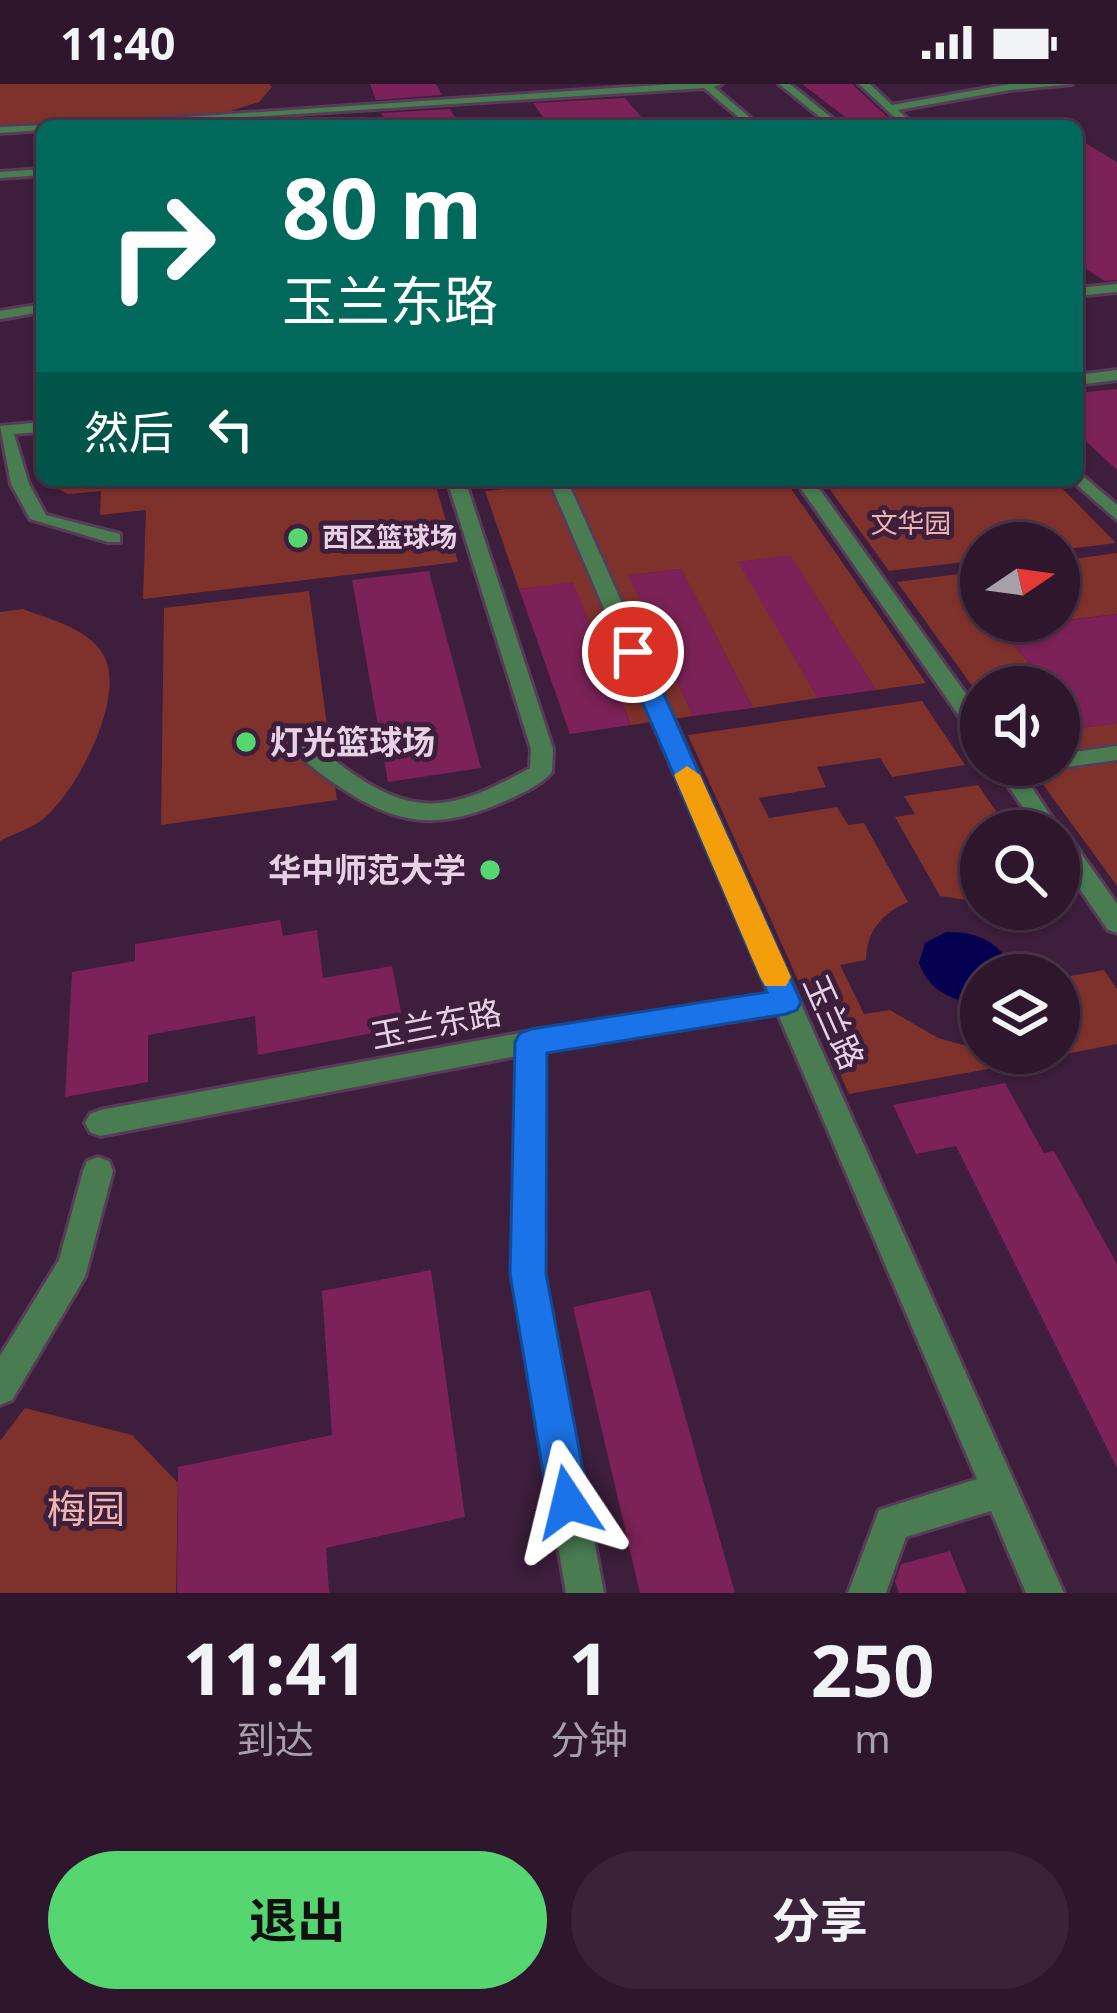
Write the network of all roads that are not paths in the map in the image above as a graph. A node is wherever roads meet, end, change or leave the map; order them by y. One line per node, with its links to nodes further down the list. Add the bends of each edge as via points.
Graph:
1 (705, 84): 2 (street); 7 (street, via 326,103); 8 (street)
2 (717, 84)
3 (784, 84): 9 (street)
4 (864, 84): 6 (street)
5 (1067, 84): 6 (street)
6 (890, 108): 10 (street)
7 (201, 120)
8 (748, 120)
9 (829, 120)
10 (903, 120)
11 (36, 127): 12 (street)
12 (0, 130)
13 (36, 172): 14 (street)
14 (0, 175)
15 (1117, 288): 16 (street)
16 (1083, 291)
17 (36, 309): 18 (street)
18 (0, 315)
19 (1117, 375): 20 (street)
20 (1083, 379)
21 (36, 427): 22 (street)
22 (3, 430): 28 (street, via 39,519)
23 (1083, 482): 27 (street)
24 (458, 486): 30 (street, via 542,749 541,772 493,801 436,818 368,799)
25 (561, 486): 35 (street, 玉兰路)
26 (808, 486): 29 (street)
27 (1117, 515)
28 (114, 538)
29 (960, 701)
30 (305, 749)
31 (1117, 753): 32 (street)
32 (1080, 758)
33 (1080, 871): 34 (street)
34 (1117, 923)
35 (786, 1002): 36 (street, 玉兰东路); 40 (street, 玉兰路)
36 (531, 1042): 37 (street, 玉兰东路); 41 (street, via 528,1274)
37 (100, 1123)
38 (98, 1171): 39 (street, via 74,1266)
39 (0, 1388)
40 (1000, 1490): 42 (street, via 892,1522); 43 (street, 玉兰路)
41 (585, 1593)
42 (867, 1593)
43 (1045, 1593)

